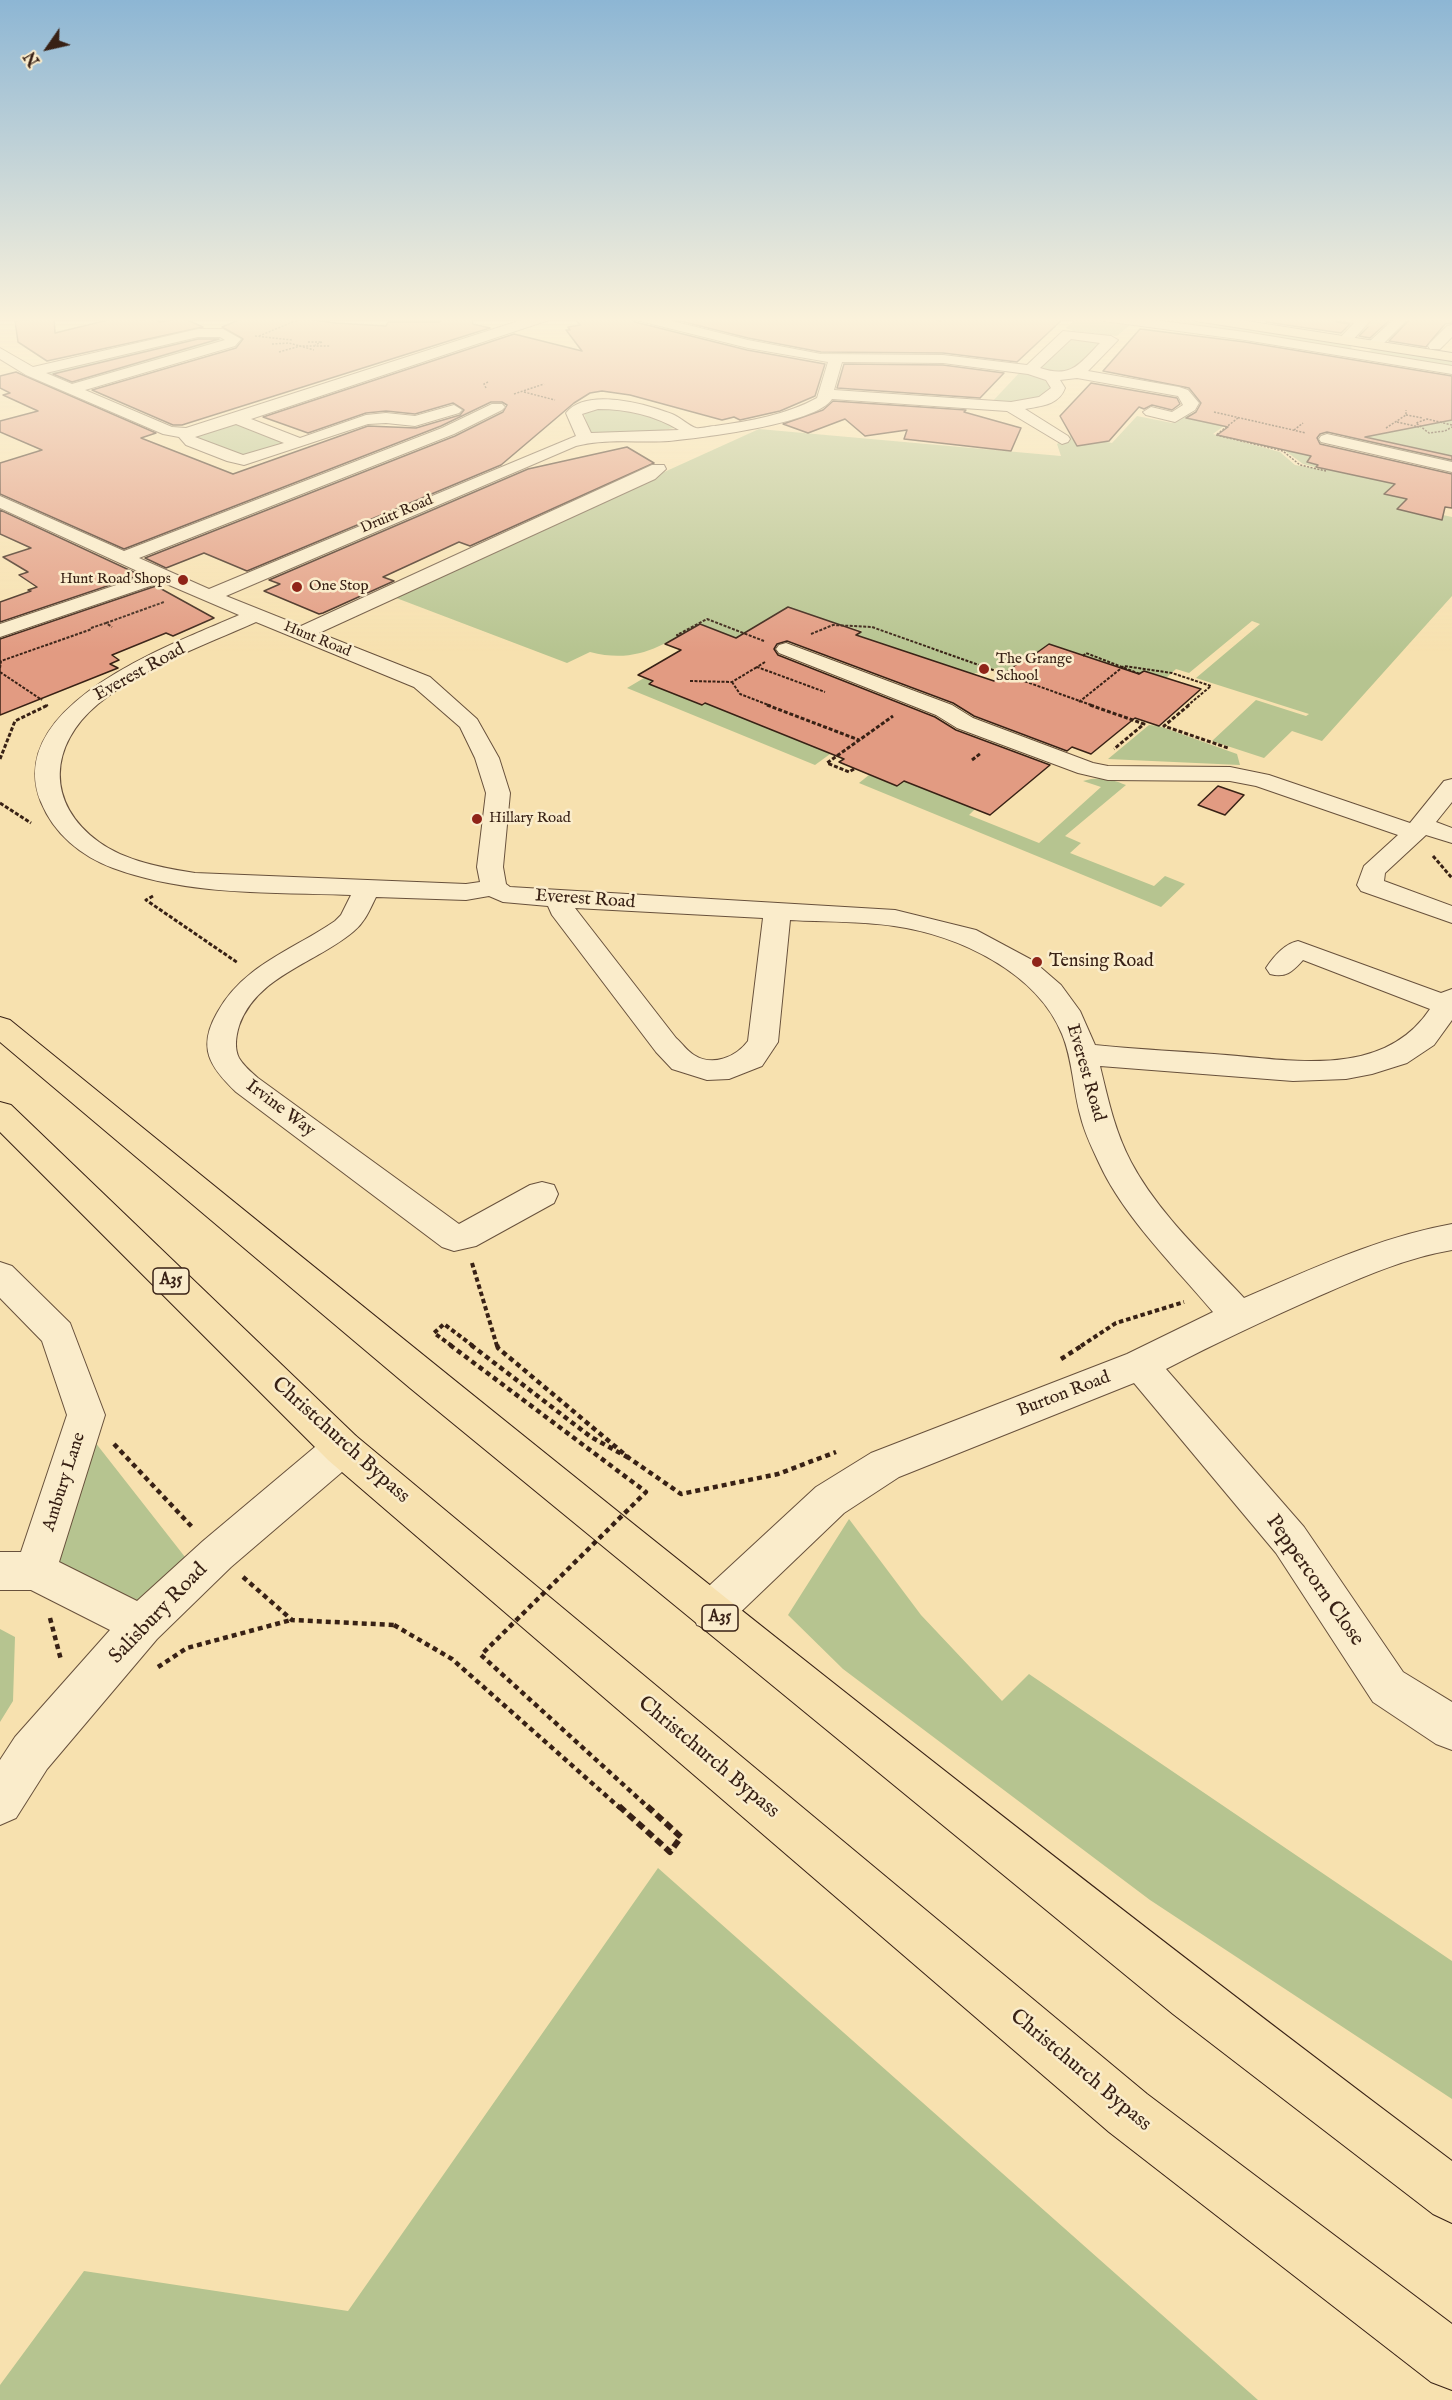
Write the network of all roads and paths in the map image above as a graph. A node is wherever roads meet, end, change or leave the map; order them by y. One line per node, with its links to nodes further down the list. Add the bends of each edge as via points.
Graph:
1 (164, 429): 18 (street)
2 (200, 429): 18 (street)
3 (263, 429): 24 (street)
4 (338, 429): 24 (street)
5 (398, 429): 16 (street)
6 (450, 429): 29 (street)
7 (581, 429): 22 (street)
8 (686, 429): 20 (street)
9 (729, 429): 20 (street, Druitt Road)
10 (1045, 429): 23 (street)
11 (1224, 429): 27 (path, via 1216,435 1283,451 1300,465)
12 (1288, 429): 15 (path)
13 (1423, 429): 19 (path)
14 (1448, 429): 19 (path)
15 (1293, 430): 17 (path)
16 (394, 432)
17 (1338, 432): 25 (street)
18 (186, 433): 24 (street, via 192,442 239,459)
19 (1429, 433): 21 (path)
20 (693, 434): 22 (street, Druitt Road)
21 (1428, 437)
22 (585, 438): 31 (street, Druitt Road)
23 (1062, 440)
24 (300, 443)
25 (1452, 467)
26 (658, 469): 36 (street)
27 (1326, 471)
28 (0, 501): 29 (street, Hunt Road)
29 (125, 557): 30 (street, Hunt Road)
30 (162, 576): 31 (street, Hunt Road); 35 (street)
31 (202, 593): 32 (street, Hunt Road); 33 (path)
32 (256, 615): 36 (street, Hunt Road); 58 (street, Everest Road, via 151,664 90,700 59,731 46,769 48,793 57,815 91,848 140,869)
33 (106, 623)
34 (92, 629): 42 (path, via 1,661)
35 (0, 631)
36 (302, 633): 59 (street, Hunt Road, via 422,682 469,724 487,758 498,793 490,867)
37 (680, 636): 38 (path, via 677,635 707,620)
38 (786, 649): 47 (path, via 818,629 845,622 886,632); 56 (street, via 1086,768 1119,773 1230,774)
39 (1083, 656): 41 (path, via 1086,653)
40 (757, 667): 45 (path)
41 (1122, 668): 43 (path); 47 (path); 51 (path, via 1172,673 1211,686 1164,726)
42 (0, 670): 46 (path)
43 (1140, 674)
44 (690, 681): 45 (path)
45 (732, 682): 50 (path, via 740,694)
46 (42, 700)
47 (1079, 702): 52 (path, via 1144,724)
48 (53, 703): 53 (path, via 15,721)
49 (894, 716): 50 (path)
50 (859, 740): 54 (path, via 827,763 849,772)
51 (1232, 750)
52 (1108, 753)
53 (0, 759)
54 (854, 769)
55 (1452, 786): 56 (street)
56 (1418, 829): 57 (street); 63 (street, via 1373,871 1370,885)
57 (1452, 836)
58 (182, 879): 60 (street, Everest Road); 65 (path, via 146,900)
59 (494, 887): 60 (street, Everest Road, via 466,892); 61 (street, Everest Road, via 503,894)
60 (368, 889): 65 (street, Irvine Way, via 352,920)
61 (563, 899): 62 (street, Everest Road); 62 (street, via 561,909 666,1045 683,1062 707,1070 729,1069 751,1059 763,1042)
62 (777, 913): 68 (street, Everest Road, via 895,918 966,936 1023,966 1052,991 1066,1011)
63 (1452, 915)
64 (1280, 968): 66 (street, via 1298,949)
65 (262, 976): 71 (street, Irvine Way, via 235,1003 221,1035 224,1059 234,1073 454,1238)
66 (1450, 1001): 68 (street, via 1420,1041 1395,1056 1365,1066 1291,1070)
67 (0, 1027): 78 (main road, A35)
68 (1082, 1054): 74 (street, Everest Road, via 1097,1120 1117,1167 1149,1215)
69 (0, 1113): 76 (main road, Christchurch Bypass / A35)
70 (542, 1194): 71 (street)
71 (464, 1237): 81 (path, bridge, via 498,1348 629,1458 591,1437 444,1324 434,1333 646,1492 481,1655 681,1837 670,1852 452,1659)
72 (1452, 1237): 74 (street, Burton Road, via 1370,1259)
73 (0, 1276): 77 (street, Ambury Lane, via 57,1334 86,1415)
74 (1238, 1316): 75 (street, Burton Road)
75 (1140, 1365): 78 (street, Burton Road, via 885,1465 830,1500); 84 (street, Peppercorn Close, via 1290,1540 1388,1687)
76 (342, 1448): 80 (street, Salisbury Road, via 217,1554); 87 (main road, Christchurch Bypass / A35, via 1128,2113)
77 (18, 1571): 80 (street); 82 (path)
78 (712, 1611): 86 (main road, A35, via 1191,1996)
79 (292, 1620): 83 (path, via 187,1648)
80 (142, 1625): 85 (street, Salisbury Road, via 32,1753)
81 (394, 1625)
82 (64, 1668)
83 (148, 1674)
84 (1452, 1728)
85 (0, 1802)
86 (1452, 2195)
87 (1452, 2361)

